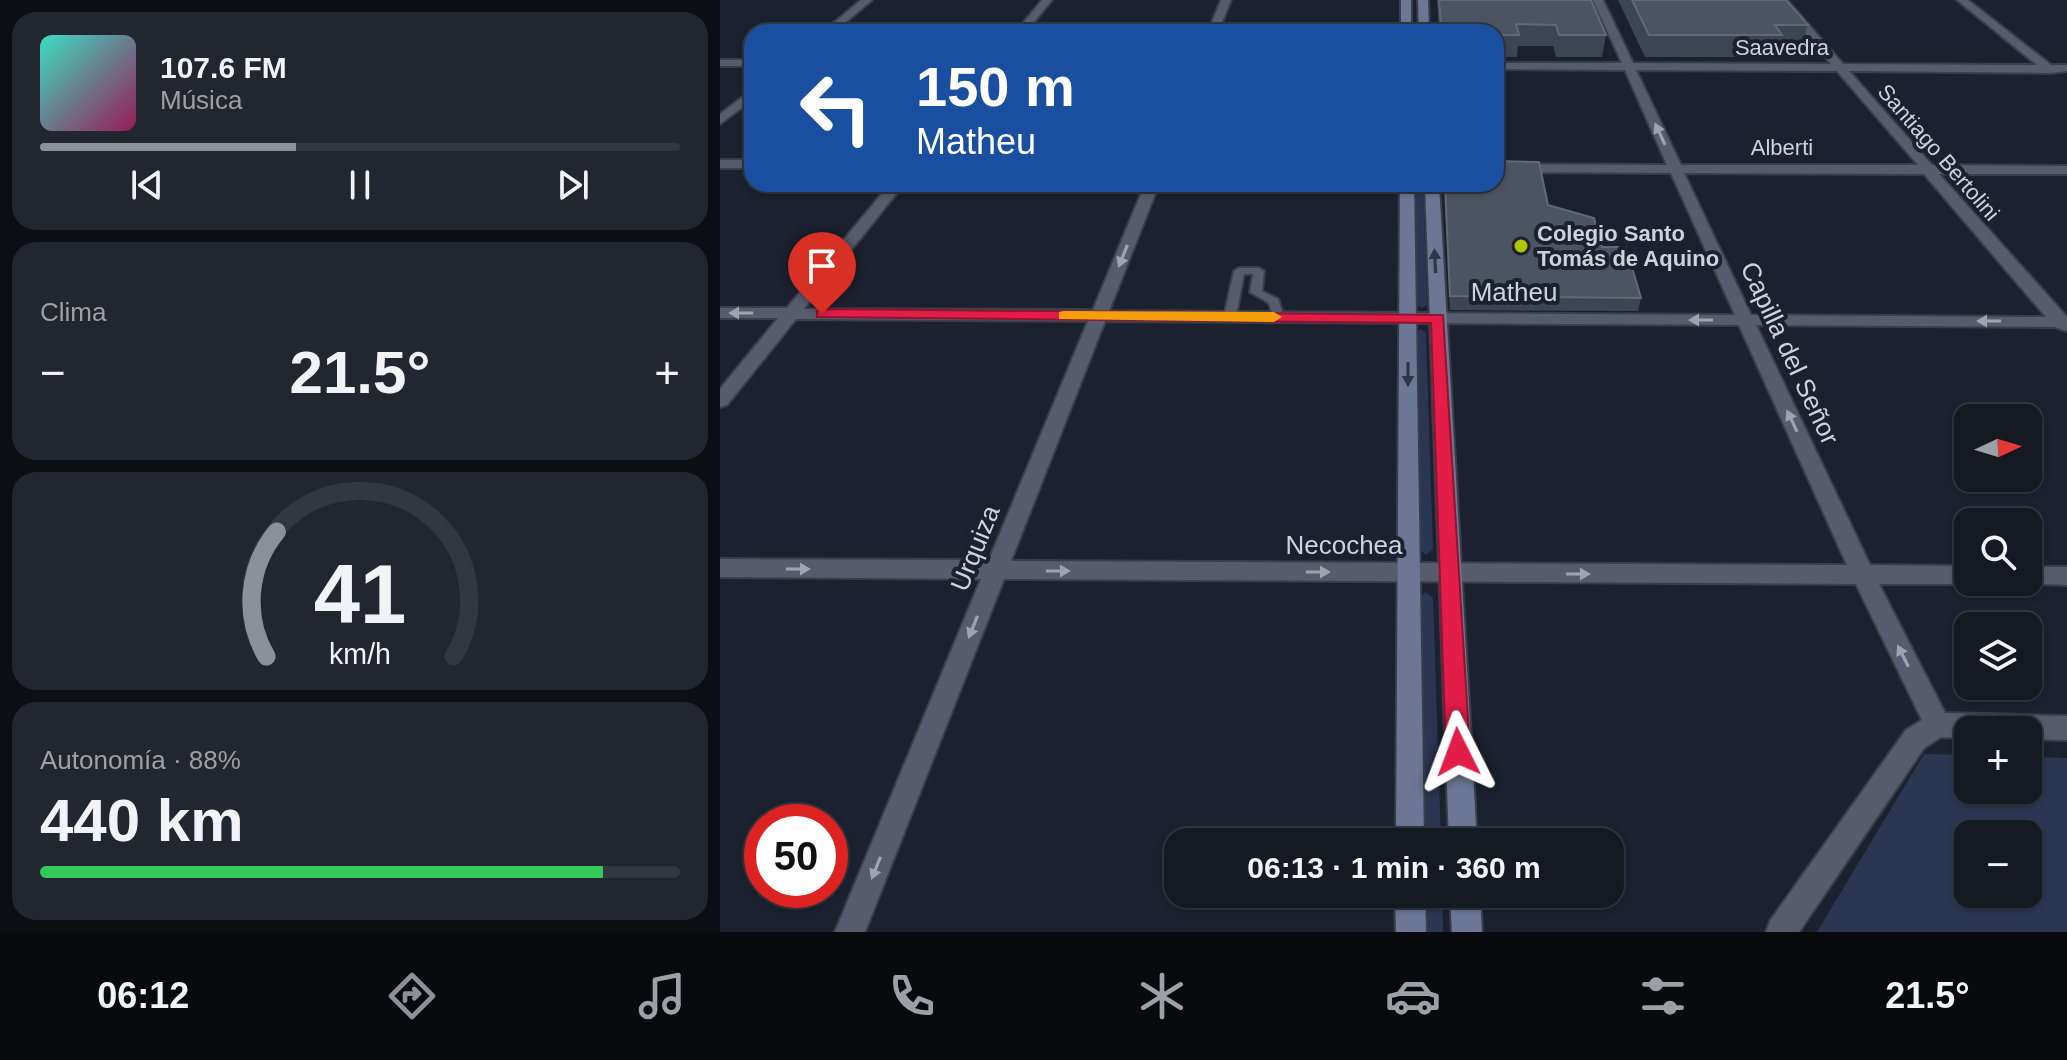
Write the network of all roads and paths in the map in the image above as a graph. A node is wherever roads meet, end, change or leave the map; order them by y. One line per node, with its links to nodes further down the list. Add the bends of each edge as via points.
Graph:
1 (867, 0): 9 (street)
2 (1047, 0): 10 (street)
3 (1226, 0): 11 (street)
4 (1406, 0): 12 (main road)
5 (1423, 0): 13 (main road)
6 (1598, 0): 17 (street, Capilla del Señor)
7 (1782, 0): 18 (street, Santiago Bertolini)
8 (1962, 0): 19 (street)
9 (838, 24)
10 (1028, 24)
11 (1216, 24)
12 (1406, 24)
13 (1424, 24)
14 (720, 63): 15 (street)
15 (744, 63)
16 (1504, 66): 17 (street, Saavedra)
17 (1629, 67): 18 (street, Saavedra); 27 (street, Capilla del Señor, one-way to 17)
18 (1840, 68): 19 (street, Saavedra); 28 (street, Santiago Bertolini)
19 (2049, 68): 20 (street, Saavedra); 21 (street)
20 (2067, 68)
21 (2067, 82)
22 (744, 100): 23 (street)
23 (720, 120)
24 (720, 164): 25 (street)
25 (744, 164)
26 (1504, 168): 27 (street, Alberti)
27 (1676, 168): 28 (street, Alberti); 41 (street, Capilla del Señor)
28 (1928, 169): 29 (street, Alberti); 42 (street, Santiago Bertolini)
29 (2067, 170)
30 (890, 192): 35 (street)
31 (1149, 192): 36 (street, Urquiza, one-way to 36)
32 (1407, 192): 39 (main road)
33 (1432, 192): 40 (main road, one-way to 33)
34 (720, 313): 35 (street, Matheu, one-way to 34)
35 (791, 314): 36 (street, Matheu); 43 (street)
36 (1099, 316): 37 (street, Matheu); 45 (street, Urquiza)
37 (1230, 316): 38 (street, Matheu); 38 (lane, via 1239,271 1259,271 1256,292 1274,301)
38 (1278, 317): 39 (street, Matheu)
39 (1408, 318): 40 (street, Matheu); 46 (main road, one-way to 46)
40 (1438, 318): 41 (street, Matheu, one-way to 40); 47 (main road)
41 (1746, 320): 42 (street, Matheu, one-way to 41); 48 (street, Capilla del Señor, one-way to 41)
42 (2064, 325)
43 (720, 401)
44 (720, 568): 45 (street, Necochea, one-way to 45)
45 (996, 570): 46 (street, Necochea, one-way to 46); 58 (street, Urquiza, one-way to 58)
46 (1409, 573): 47 (street, Necochea); 54 (main road)
47 (1450, 573): 48 (street, Necochea, one-way to 48); 55 (main road)
48 (1863, 575): 49 (street, Necochea); 52 (street, Capilla del Señor, one-way to 48)
49 (1954, 575)
50 (2042, 576): 51 (street)
51 (2067, 576)
52 (1938, 725): 53 (street); 61 (street, via 1915,739)
53 (2067, 728)
54 (1410, 828)
55 (1462, 828)
56 (1410, 908): 59 (main road)
57 (1466, 908): 60 (main road)
58 (850, 932)
59 (1411, 932)
60 (1467, 932)
61 (1781, 932)

